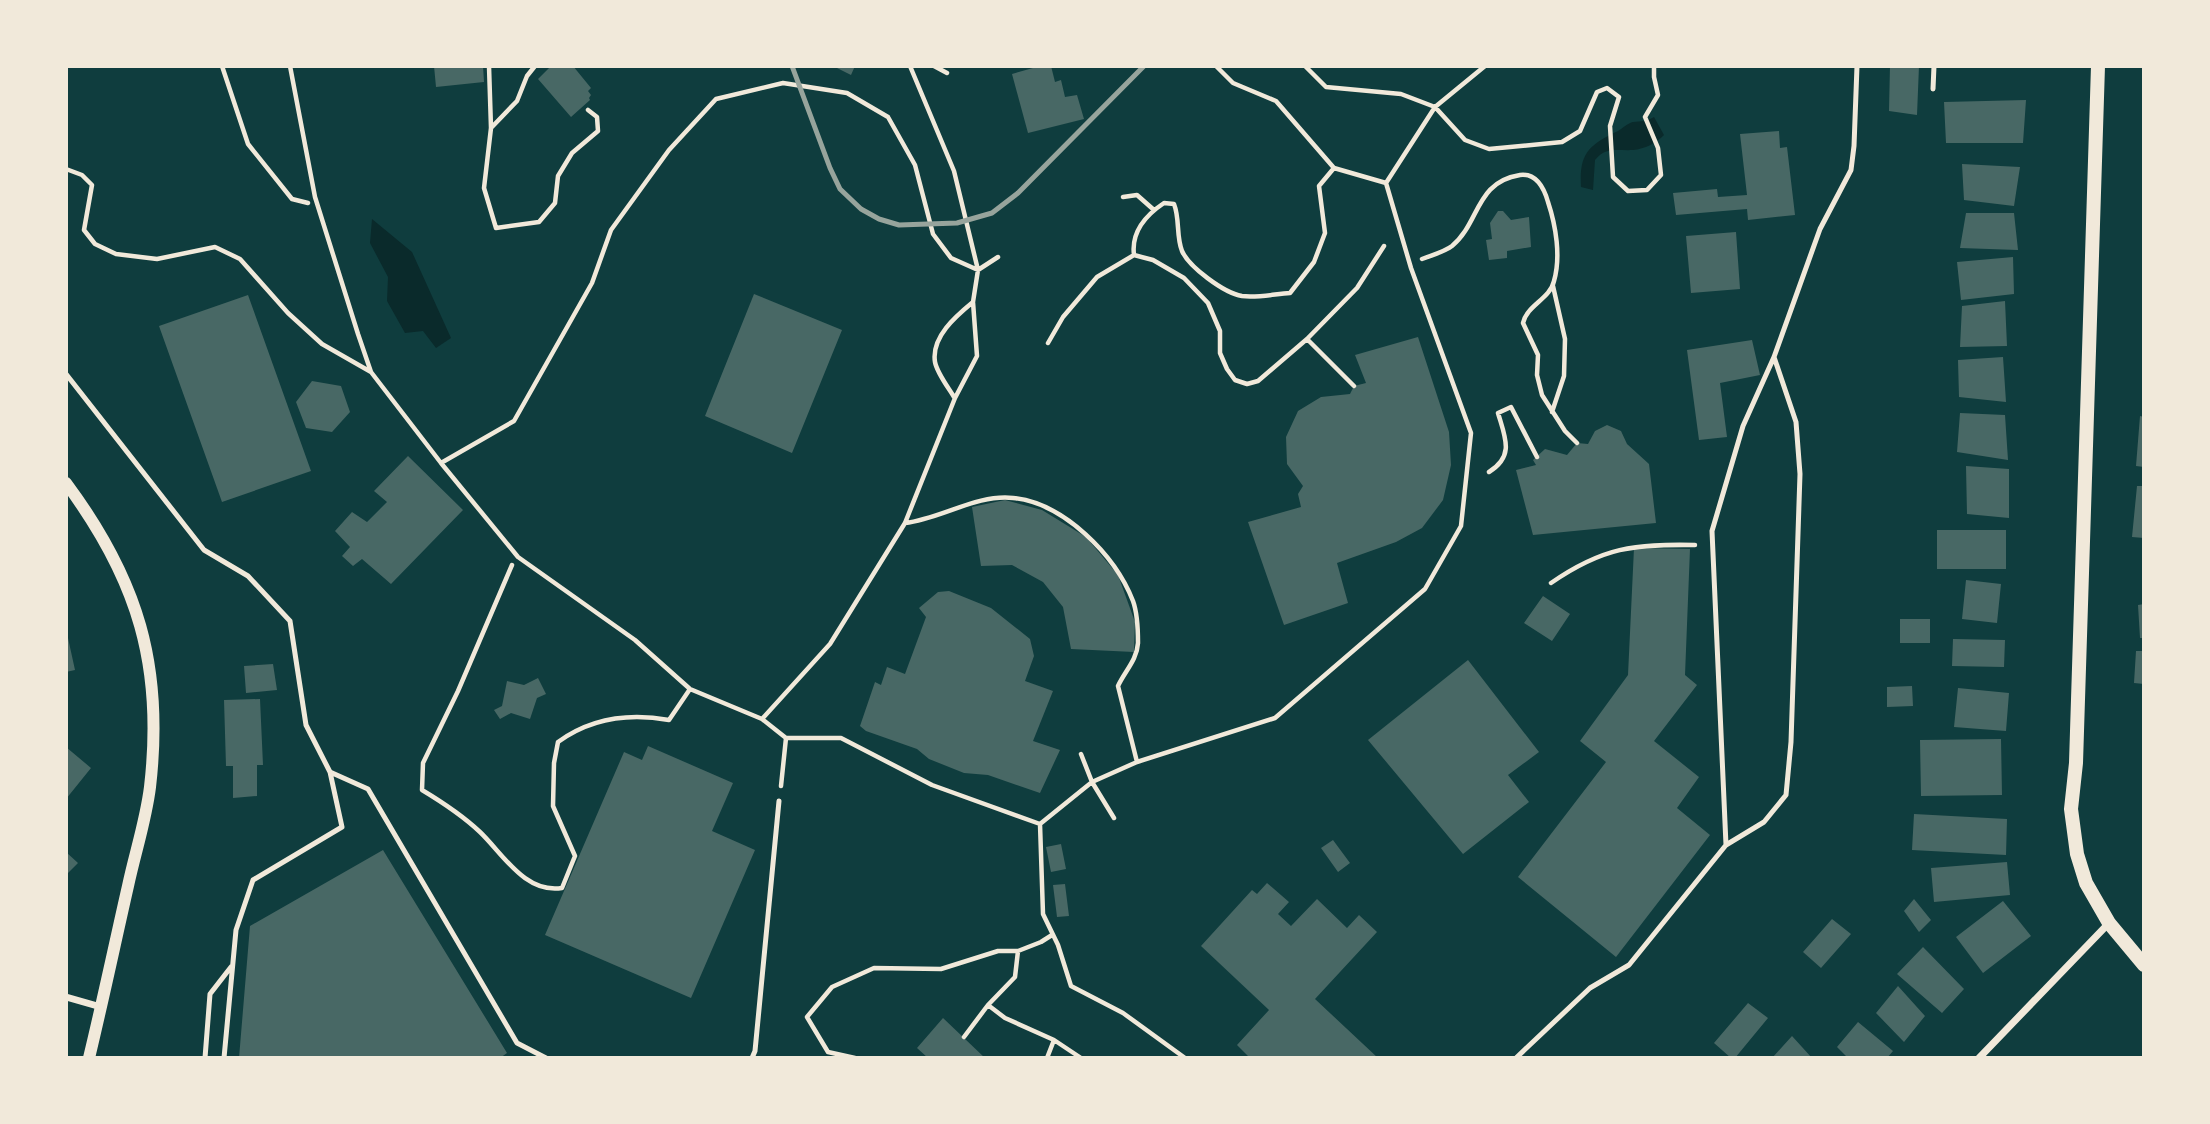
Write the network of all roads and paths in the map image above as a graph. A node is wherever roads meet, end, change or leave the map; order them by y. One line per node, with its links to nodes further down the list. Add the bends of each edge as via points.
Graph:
1 (222, 66): 23 (path, via 248,144 292,199)
2 (290, 66): 35 (path, via 315,197)
3 (489, 66): 18 (path)
4 (536, 66): 18 (path, via 517,101)
5 (911, 66): 29 (path, via 954,171)
6 (934, 66): 14 (path)
7 (1216, 66): 20 (path, via 1233,83 1276,102)
8 (1305, 66): 16 (path, via 1326,87 1401,94)
9 (1485, 66): 16 (path)
10 (1654, 66): 16 (path, via 1658,95 1645,117 1658,148 1661,175 1647,190 1628,191 1613,177 1610,126 1619,97 1607,88 1597,92 1580,131 1562,142 1489,149 1465,141)
11 (1857, 66): 34 (lane, via 1851,170 1820,229)
12 (1934, 66): 15 (lane)
13 (2098, 66): 60 (main road, via 2071,809 2077,854)
14 (947, 73)
15 (1933, 89)
16 (1435, 107): 21 (path)
17 (588, 110): 18 (path, via 597,117 598,131 572,153 558,176 555,203 539,222 496,228 484,188)
18 (491, 128)
19 (66, 169): 35 (path, via 93,185 85,230 95,244 116,254 158,259 215,247 240,258 322,344)
20 (1334, 169): 21 (path); 24 (path, via 1319,186 1325,233 1314,262 1290,293 1239,296 1225,290 1183,254 1174,204 1164,203)
21 (1386, 183): 53 (path, via 1411,268 1471,433 1461,526 1425,589 1275,718)
22 (1123, 197): 24 (path, via 1137,195)
23 (308, 203)
24 (1154, 210): 26 (path, via 1132,241)
25 (1384, 246): 32 (path, via 1357,288)
26 (1134, 255): 32 (path, via 1184,278 1208,303 1220,331 1220,353 1235,380 1258,381); 33 (path, via 1097,277)
27 (998, 257): 29 (path)
28 (1422, 259): 30 (path, via 1451,246 1486,193 1501,180 1534,177 1545,190 1551,211 1557,247)
29 (978, 270): 31 (path); 42 (path, via 951,258 933,234 915,165 888,117 847,93 782,83 716,99 669,150 611,230 592,283 514,421)
30 (1553, 285): 39 (path, via 1565,339 1564,376); 39 (path, via 1525,313 1523,323 1538,355 1537,375)
31 (973, 302): 38 (path, via 978,356); 38 (path, via 936,343 935,364)
32 (1307, 339): 37 (path)
33 (1048, 343)
34 (1774, 357): 46 (lane, via 1743,426 1712,531); 59 (lane, via 1796,422 1800,474 1786,795 1764,822)
35 (372, 372): 42 (path)
36 (66, 374): 54 (lane, via 204,550 248,576 290,621 306,725)
37 (1354, 386)
38 (955, 398): 45 (path)
39 (1552, 412): 40 (path)
40 (1577, 443)
41 (1537, 457): 43 (path, via 1511,407 1499,413 1507,445 1500,465)
42 (441, 463): 49 (path, via 518,557 635,640)
43 (1489, 472)
44 (66, 483): 67 (street, via 94,520 122,572 142,628 153,687 155,731 149,790)
45 (905, 523): 50 (path, via 830,643); 53 (path, via 995,497 1046,506 1077,526 1111,562 1134,602 1138,644 1135,659 1118,686)
46 (1713, 545): 48 (path, via 1620,548); 59 (lane)
47 (512, 565): 49 (path, via 423,763 421,779 422,790 479,831 524,878 551,890 562,888 575,856 553,806 558,743 593,725 632,715 669,720)
48 (1550, 583)
49 (690, 689): 50 (path)
50 (762, 719): 51 (path)
51 (786, 738): 56 (path); 58 (path, via 841,738 932,785)
52 (1081, 754): 55 (path)
53 (1137, 762): 55 (path)
54 (330, 772): 63 (lane, via 342,827 253,880 236,930); 73 (lane, via 368,789 517,1043)
55 (1092, 782): 57 (path); 58 (path)
56 (779, 801): 74 (lane)
57 (1114, 818)
58 (1040, 824): 61 (path, via 1043,914)
59 (1726, 845): 79 (lane, via 1629,965 1590,988)
60 (2109, 923): 64 (main road); 80 (street)
61 (1052, 935): 62 (path); 78 (path, via 1071,986 1123,1013)
62 (1018, 951): 66 (path, via 1015,977); 75 (path, via 998,951 941,969 874,968 832,986 807,1017 828,1052)
63 (233, 964): 71 (lane, via 211,995); 72 (lane)
64 (2144, 965)
65 (66, 997): 67 (street)
66 (988, 1005): 68 (path); 69 (path, via 1005,1018)
67 (101, 1007): 70 (street)
68 (964, 1037)
69 (1054, 1040): 76 (path); 77 (path)
70 (89, 1058)
71 (205, 1058)
72 (224, 1058)
73 (546, 1058)
74 (752, 1058)
75 (855, 1058)
76 (1048, 1058)
77 (1081, 1058)
78 (1185, 1058)
79 (1516, 1058)
80 (1979, 1058)

